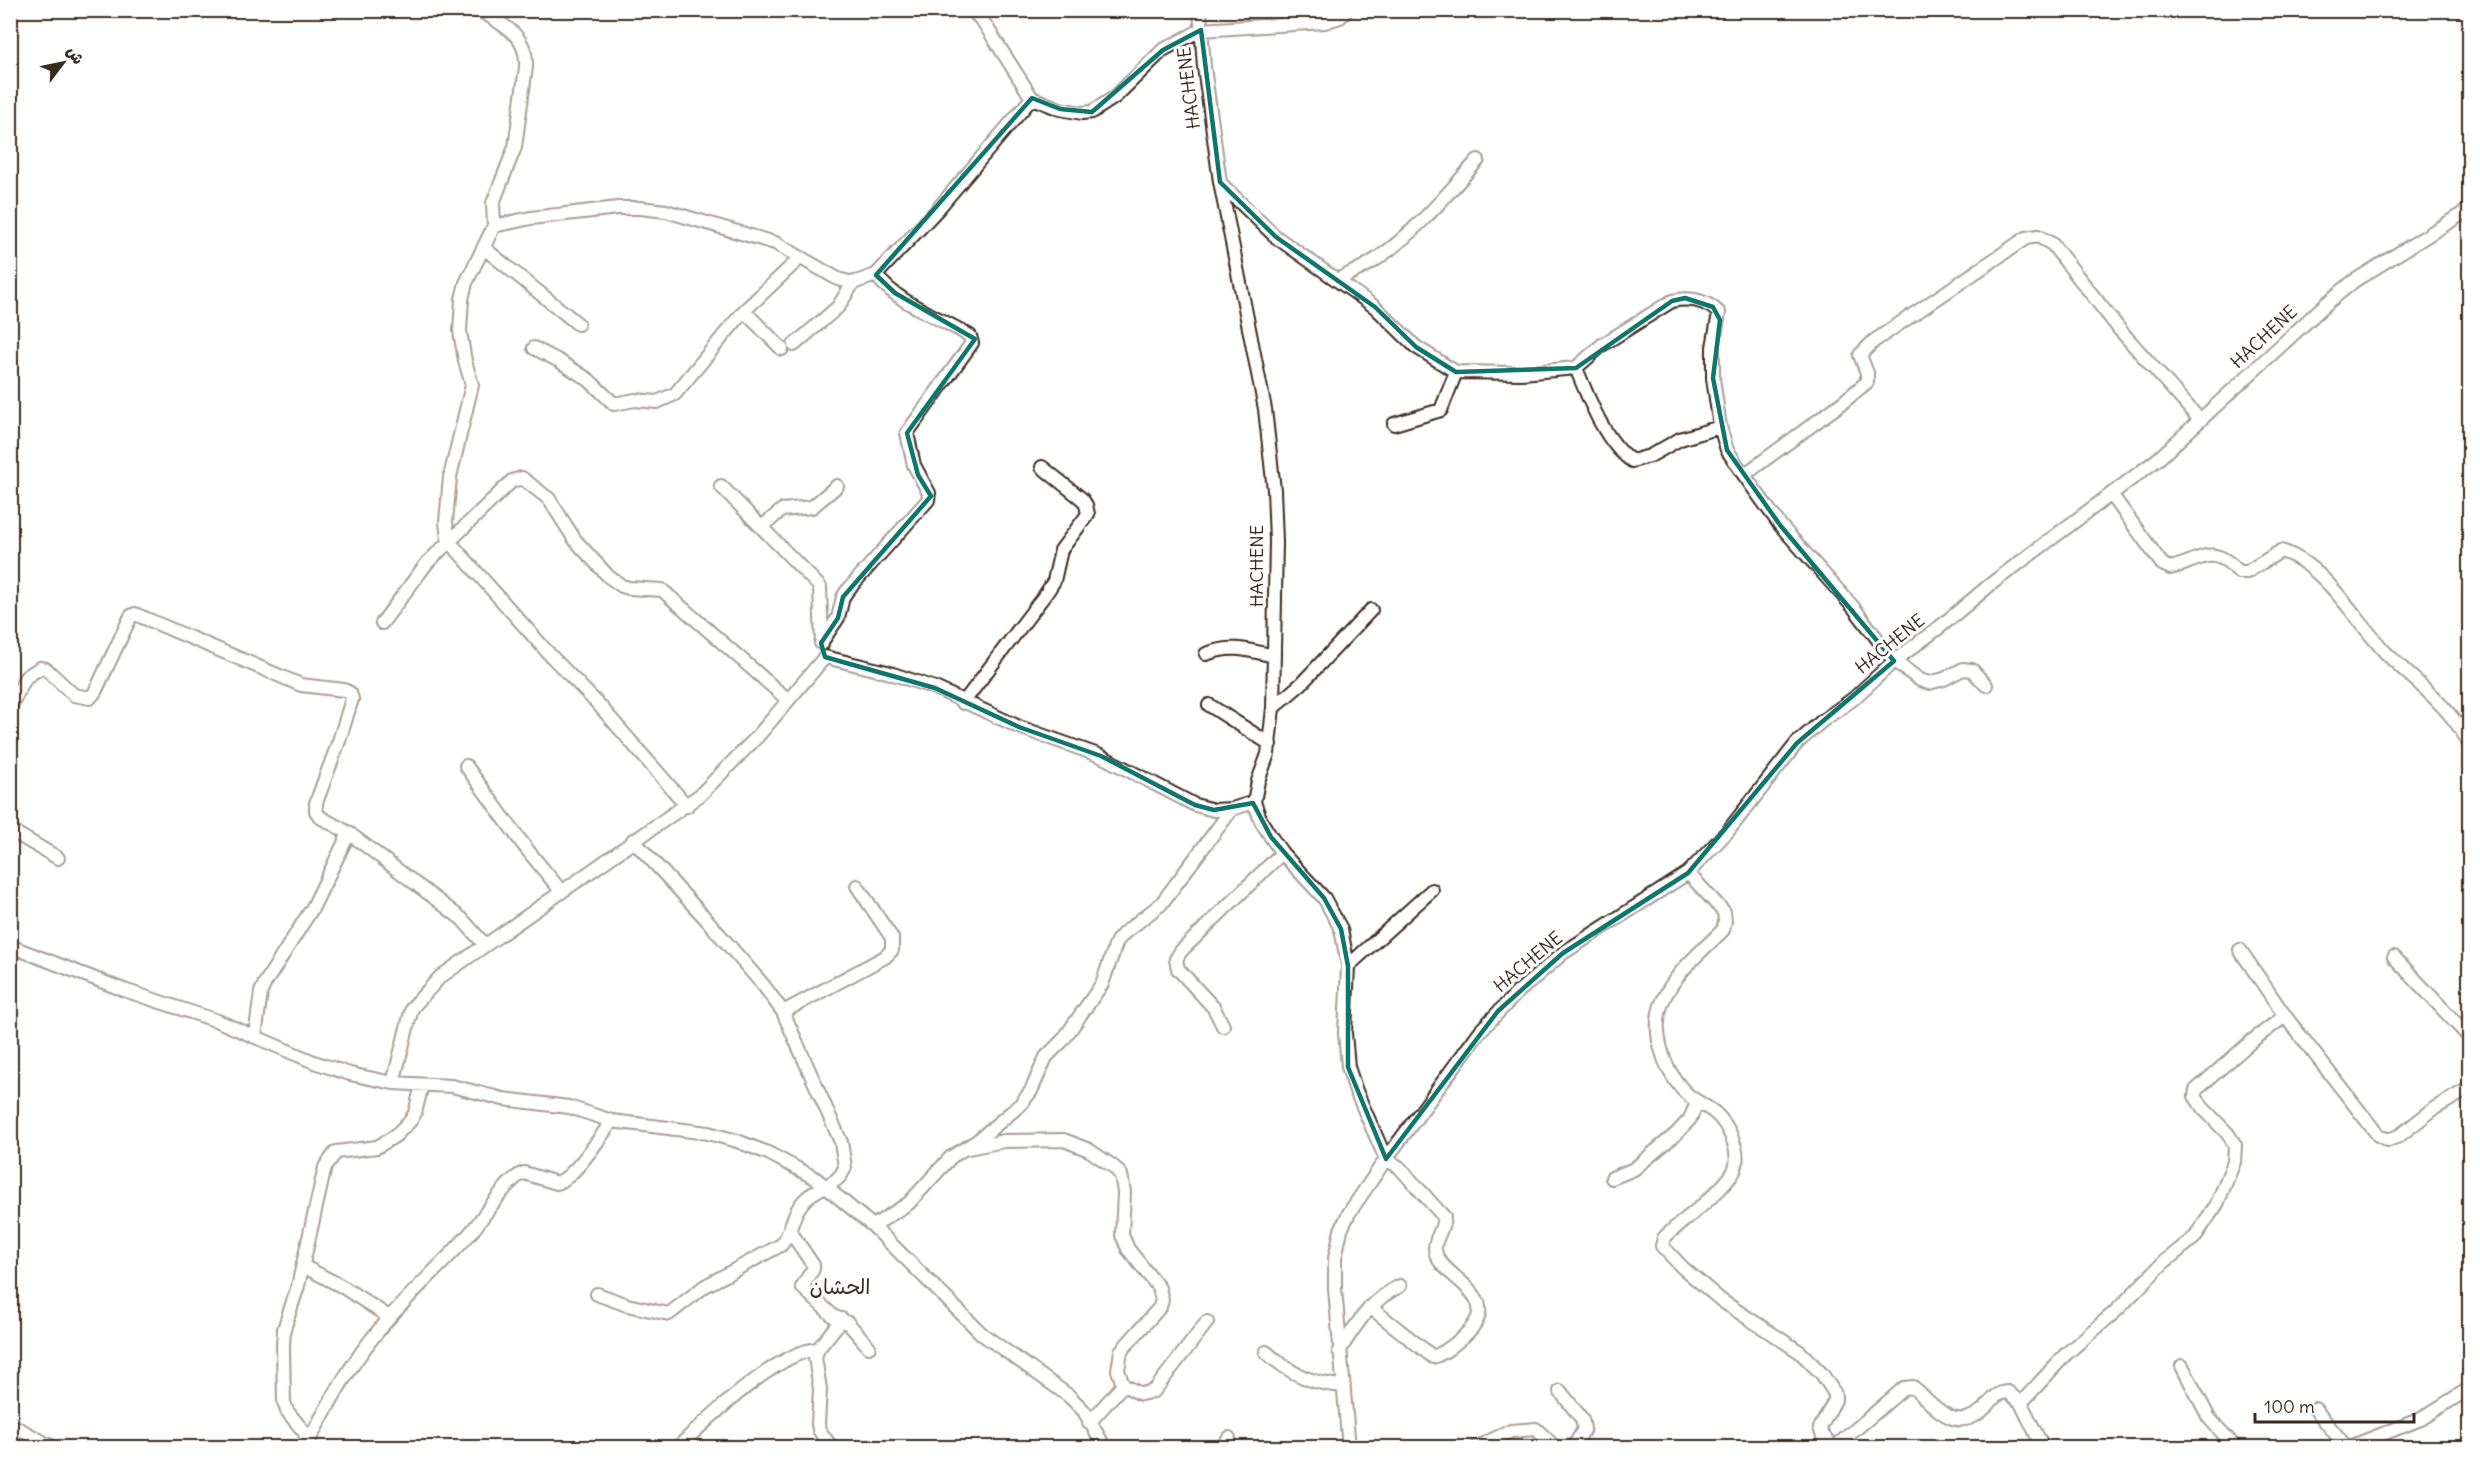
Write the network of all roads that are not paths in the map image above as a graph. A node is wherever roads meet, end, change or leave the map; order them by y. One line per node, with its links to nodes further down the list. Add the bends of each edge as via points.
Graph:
1 (480, 10): 10 (street, via 514,34 527,54 515,147 493,203)
2 (972, 10): 6 (street)
3 (1200, 10): 5 (street, HACHENE)
4 (1348, 10): 5 (street, via 1325,22)
5 (1201, 30): 6 (street, via 1163,50 1115,97 1092,112 1060,109); 8 (street, HACHENE)
6 (1032, 98): 13 (street)
7 (1478, 160): 14 (street, via 1398,243)
8 (1220, 182): 14 (street, via 1276,237); 35 (street, HACHENE, via 1270,445 1276,541)
9 (2469, 209): 21 (street, HACHENE, via 2354,281)
10 (494, 226): 11 (street); 12 (street, via 531,218 640,208 707,221 775,243)
11 (484, 248): 17 (street); 30 (street, via 462,299 462,349 472,385 450,477)
12 (800, 258): 15 (street); 16 (street)
13 (876, 275): 15 (street); 33 (street, via 895,293 970,336 972,344 907,433 914,465 929,493 928,500 847,591 837,618)
14 (1337, 280): 20 (street, via 1375,308 1416,347)
15 (853, 283): 16 (street, via 838,307 788,347)
16 (744, 311): 18 (street, via 675,394 657,402 635,400 614,404 589,380)
17 (578, 324)
18 (534, 348)
19 (1575, 368): 20 (street, via 1522,373); 23 (street, via 1600,421 1623,455 1632,461 1680,439); 23 (street, via 1602,345 1672,301 1685,298 1702,302 1719,314 1713,378)
20 (1456, 372): 22 (street, via 1441,410)
21 (2200, 420): 25 (street, via 2120,330 2052,244 2038,236 2026,238 1874,341 1860,356 1867,382); 28 (street, HACHENE, via 2158,459)
22 (1394, 424)
23 (1720, 427): 25 (street, via 1727,450)
24 (1042, 467): 40 (street, via 1082,499 1088,514 1061,550 1054,581 1047,592)
25 (1744, 475): 37 (street, via 1780,525 1854,608)
26 (721, 486): 29 (street)
27 (837, 486): 29 (street, via 812,507 782,510)
28 (2110, 494): 37 (street, HACHENE); 45 (street, via 2162,564 2170,568 2214,555 2227,559 2239,572 2247,572 2282,551 2295,555 2354,611 2385,652 2456,721)
29 (763, 526): 33 (street, via 820,587)
30 (448, 540): 32 (street); 39 (street, via 512,481 522,478 549,499 575,540 609,577 629,588 662,590); 48 (street)
31 (1371, 610): 43 (street)
32 (382, 623)
33 (821, 643): 36 (street)
34 (1206, 654): 35 (street, via 1232,647)
35 (1274, 656): 43 (street, HACHENE)
36 (825, 657): 39 (street); 40 (street, via 912,680)
37 (1894, 661): 38 (street, via 1929,683 1963,669 1972,670); 55 (street, HACHENE, via 1797,743 1728,831)
38 (1986, 685)
39 (788, 700): 48 (street, via 735,762)
40 (963, 703): 49 (street, via 1101,756 1195,806)
41 (1209, 705): 44 (street)
42 (10, 707): 51 (street, via 26,677 40,668 74,695 90,698 135,614 301,685 344,690 352,699 316,811)
43 (1274, 708): 44 (street, HACHENE)
44 (1270, 744): 47 (street, HACHENE)
45 (2469, 746)
46 (466, 766): 58 (street)
47 (1254, 802): 49 (street); 53 (street, via 1261,821)
48 (687, 806): 52 (street)
49 (1232, 809): 74 (street, via 1161,904 1117,941 1102,984 1063,1040 1046,1057 1026,1097)
50 (10, 830): 54 (street)
51 (348, 833): 59 (street, via 462,919); 67 (street, via 314,908 265,983)
52 (633, 840): 58 (street); 64 (street, via 706,919)
53 (1282, 853): 63 (street, via 1330,908 1344,940); 66 (street, via 1176,959 1178,969 1214,1008)
54 (58, 858)
55 (1688, 873): 72 (street, via 1724,912 1725,921 1722,930 1673,982 1658,1021 1664,1060 1683,1091); 75 (street, HACHENE, via 1587,936 1518,992 1469,1044)
56 (857, 886): 64 (street, via 892,938 892,950)
57 (1432, 890): 63 (street)
58 (561, 891): 59 (street)
59 (485, 945): 69 (street, via 440,977 412,1008)
60 (10, 946): 67 (street)
61 (2240, 950): 65 (street)
62 (2394, 957): 68 (street)
63 (1348, 966): 75 (street, via 1348,1067)
64 (783, 1012): 77 (street, via 845,1158 844,1172)
65 (2285, 1016): 71 (street, via 2378,1135 2388,1140); 96 (street, via 2196,1089 2195,1096 2202,1108 2235,1145 2230,1172 2202,1227 2066,1354)
66 (1223, 1026)
67 (255, 1036): 69 (street, via 314,1062)
68 (2469, 1038)
69 (393, 1083): 70 (street)
70 (422, 1085): 73 (street, via 452,1086 503,1099 569,1107); 80 (street, via 416,1113 395,1136 377,1147 336,1152 329,1160)
71 (2469, 1088)
72 (1697, 1102): 76 (street, via 1690,1119 1676,1134 1634,1169); 102 (street, via 1716,1114 1727,1128 1736,1151 1736,1164 1727,1180 1668,1234 1662,1246 1722,1301 1800,1352 1822,1374 1835,1400 1820,1428)
73 (612, 1121): 77 (street, via 737,1140 791,1164); 84 (street, via 562,1181 518,1175 458,1246)
74 (964, 1148): 78 (street, via 909,1203); 92 (street, via 1004,1141 1064,1140 1089,1149 1121,1175 1122,1235 1128,1250 1159,1288 1162,1300 1121,1351 1118,1370)
75 (1386, 1159): 83 (street, via 1399,1167 1444,1217 1435,1248 1437,1255 1468,1287 1479,1313 1477,1322 1466,1334 1433,1357); 89 (street, HACHENE, via 1349,1212 1337,1244)
76 (1612, 1178)
77 (826, 1188): 78 (street); 79 (street, via 802,1203 790,1222)
78 (873, 1226): 98 (street, via 982,1334 1069,1396)
79 (790, 1231): 82 (street, via 781,1245 705,1286 669,1314); 85 (street, via 813,1265 802,1287 833,1316)
80 (303, 1266): 84 (street); 100 (street, via 284,1329 283,1393 287,1411 302,1428)
81 (1400, 1286): 83 (street)
82 (597, 1294)
83 (1370, 1307): 89 (street)
84 (389, 1317): 100 (street, via 338,1388)
85 (842, 1319): 87 (street); 88 (street)
86 (1207, 1322): 92 (street, via 1154,1391 1141,1395)
87 (869, 1347)
88 (818, 1349): 104 (street, via 799,1353 736,1394); 105 (street, via 818,1424)
89 (1339, 1351): 93 (street, HACHENE)
90 (1266, 1352): 93 (street, via 1297,1376)
91 (2182, 1366): 111 (street, via 2209,1418)
92 (1122, 1385): 98 (street)
93 (1344, 1386): 107 (street, HACHENE)
94 (2469, 1388): 112 (street, via 2421,1419)
95 (1560, 1391): 109 (street, via 1582,1419 1584,1429)
96 (2021, 1403): 102 (street, via 2003,1392 1977,1415 1955,1420 1908,1386); 110 (street)
97 (2315, 1409): 112 (street)
98 (1089, 1423): 106 (street)
99 (10, 1424): 103 (street)
100 (308, 1445)
101 (1555, 1447): 108 (street, via 1536,1429 1527,1429 1511,1431)
102 (1835, 1447)
103 (54, 1448)
104 (677, 1448)
105 (832, 1448)
106 (1105, 1448)
107 (1349, 1448)
108 (1475, 1448)
109 (1573, 1448)
110 (2043, 1448)
111 (2236, 1448)
112 (2347, 1448)

